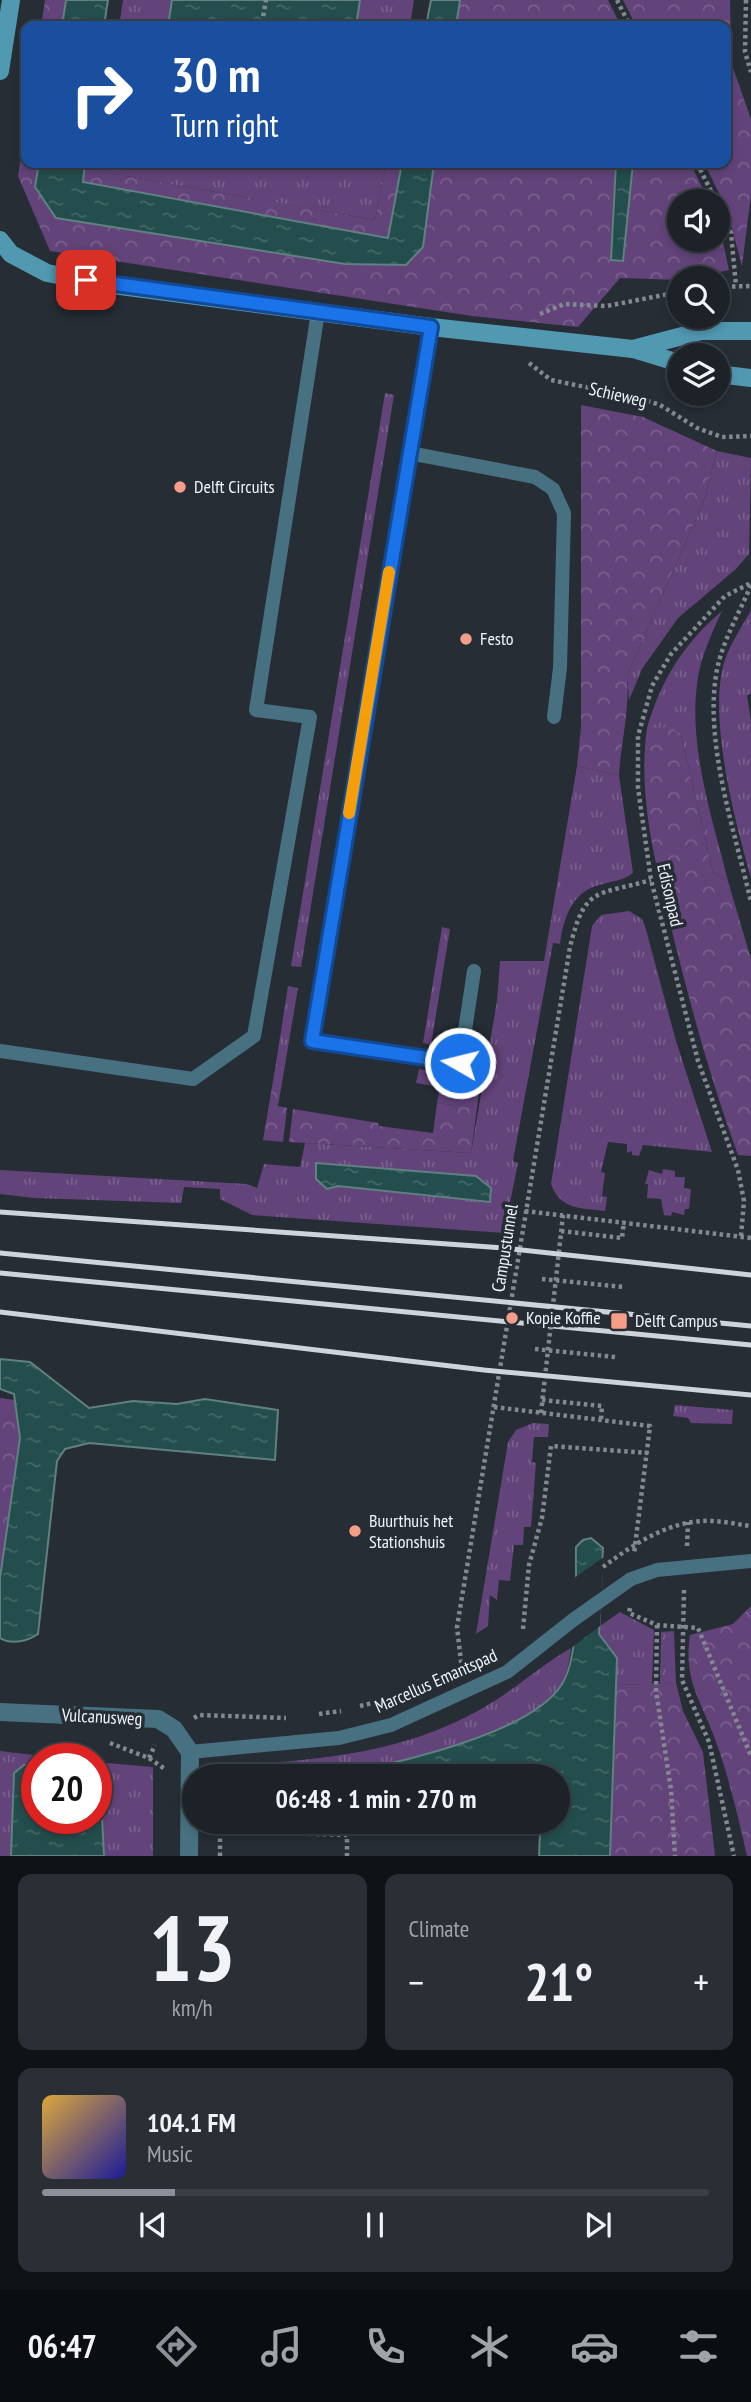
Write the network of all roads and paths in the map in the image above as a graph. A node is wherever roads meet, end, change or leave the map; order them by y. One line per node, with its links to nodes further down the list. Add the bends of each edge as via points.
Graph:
1 (11, 0): 7 (street)
2 (266, 0): 5 (path)
3 (617, 0): 6 (path)
4 (746, 0): 8 (path, via 745,52)
5 (262, 21)
6 (628, 21)
7 (0, 71)
8 (751, 72)
9 (700, 168): 10 (path)
10 (710, 189)
11 (730, 231): 14 (path)
12 (0, 240): 17 (street, via 11,254 47,273)
13 (730, 286): 14 (path)
14 (736, 286): 15 (path)
15 (751, 286)
16 (667, 294): 20 (path, via 607,306 564,304)
17 (318, 313): 18 (street); 32 (lane, via 256,710 310,717 254,1036 193,1079)
18 (431, 327): 20 (street); 26 (lane)
19 (751, 331): 21 (street, via 701,331)
20 (494, 334): 21 (street); 25 (path, Schieweg, via 551,380 660,405 722,438)
21 (633, 349): 22 (street)
22 (667, 359)
23 (730, 375): 24 (street)
24 (751, 378)
25 (751, 436)
26 (409, 453): 28 (lane, via 535,477 560,500 564,540); 31 (lane, via 312,1041 460,1063)
27 (751, 584): 29 (path, Edisonpad, via 725,596 685,638 652,686 643,710 638,788); 30 (path, via 725,643 713,703 717,749)
28 (554, 717)
29 (650, 880): 33 (path, Campustunnel, via 594,896 578,917); 37 (path, Edisonpad, via 698,1061 738,1170 744,1201)
30 (751, 902)
31 (474, 971)
32 (0, 1051)
33 (525, 1210): 34 (path); 46 (path, Campustunnel)
34 (562, 1215): 35 (path); 36 (path)
35 (624, 1221): 36 (path, via 622,1238); 37 (path)
36 (561, 1231): 40 (path)
37 (741, 1236): 38 (path)
38 (751, 1238)
39 (542, 1279): 40 (path)
40 (555, 1280): 41 (path); 43 (path)
41 (624, 1287)
42 (535, 1349): 43 (path)
43 (548, 1350): 44 (path); 45 (path)
44 (615, 1357)
45 (542, 1400): 47 (path); 48 (path, via 602,1406)
46 (494, 1406): 47 (path); 59 (path, Campustunnel, via 457,1627)
47 (541, 1413): 48 (path)
48 (601, 1420): 49 (path, via 650,1426)
49 (648, 1453): 51 (path); 56 (path, via 551,1446 542,1518 529,1565)
50 (751, 1526): 51 (path, via 688,1522)
51 (636, 1543): 53 (path)
52 (751, 1561): 67 (lane, Marcellus Emantspad, via 657,1570 632,1579 507,1672 391,1725 339,1738)
53 (603, 1567)
54 (534, 1621): 56 (path, Marcellus Emantspad)
55 (681, 1626): 68 (path, via 698,1628); 77 (path, via 657,1625 656,1691 671,1790); 78 (path, via 682,1680 709,1742)
56 (523, 1629): 57 (path, Marcellus Emantspad)
57 (514, 1636)
58 (474, 1663): 59 (path, Marcellus Emantspad)
59 (462, 1670): 60 (path, Marcellus Emantspad)
60 (452, 1674)
61 (400, 1695): 63 (path, Marcellus Emantspad)
62 (0, 1712): 65 (street, Vulcanusweg, via 158,1719)
63 (313, 1715)
64 (288, 1718): 65 (path, via 199,1715)
65 (174, 1729): 67 (street)
66 (103, 1740): 70 (path, Vulcanusweg, via 149,1758)
67 (190, 1752): 69 (street)
68 (751, 1756)
69 (190, 1764)
70 (182, 1779)
71 (189, 1834): 74 (street)
72 (220, 1834): 75 (path)
73 (315, 1834): 76 (path, via 347,1835)
74 (189, 1856)
75 (220, 1856)
76 (347, 1856)
77 (675, 1856)
78 (734, 1856)

